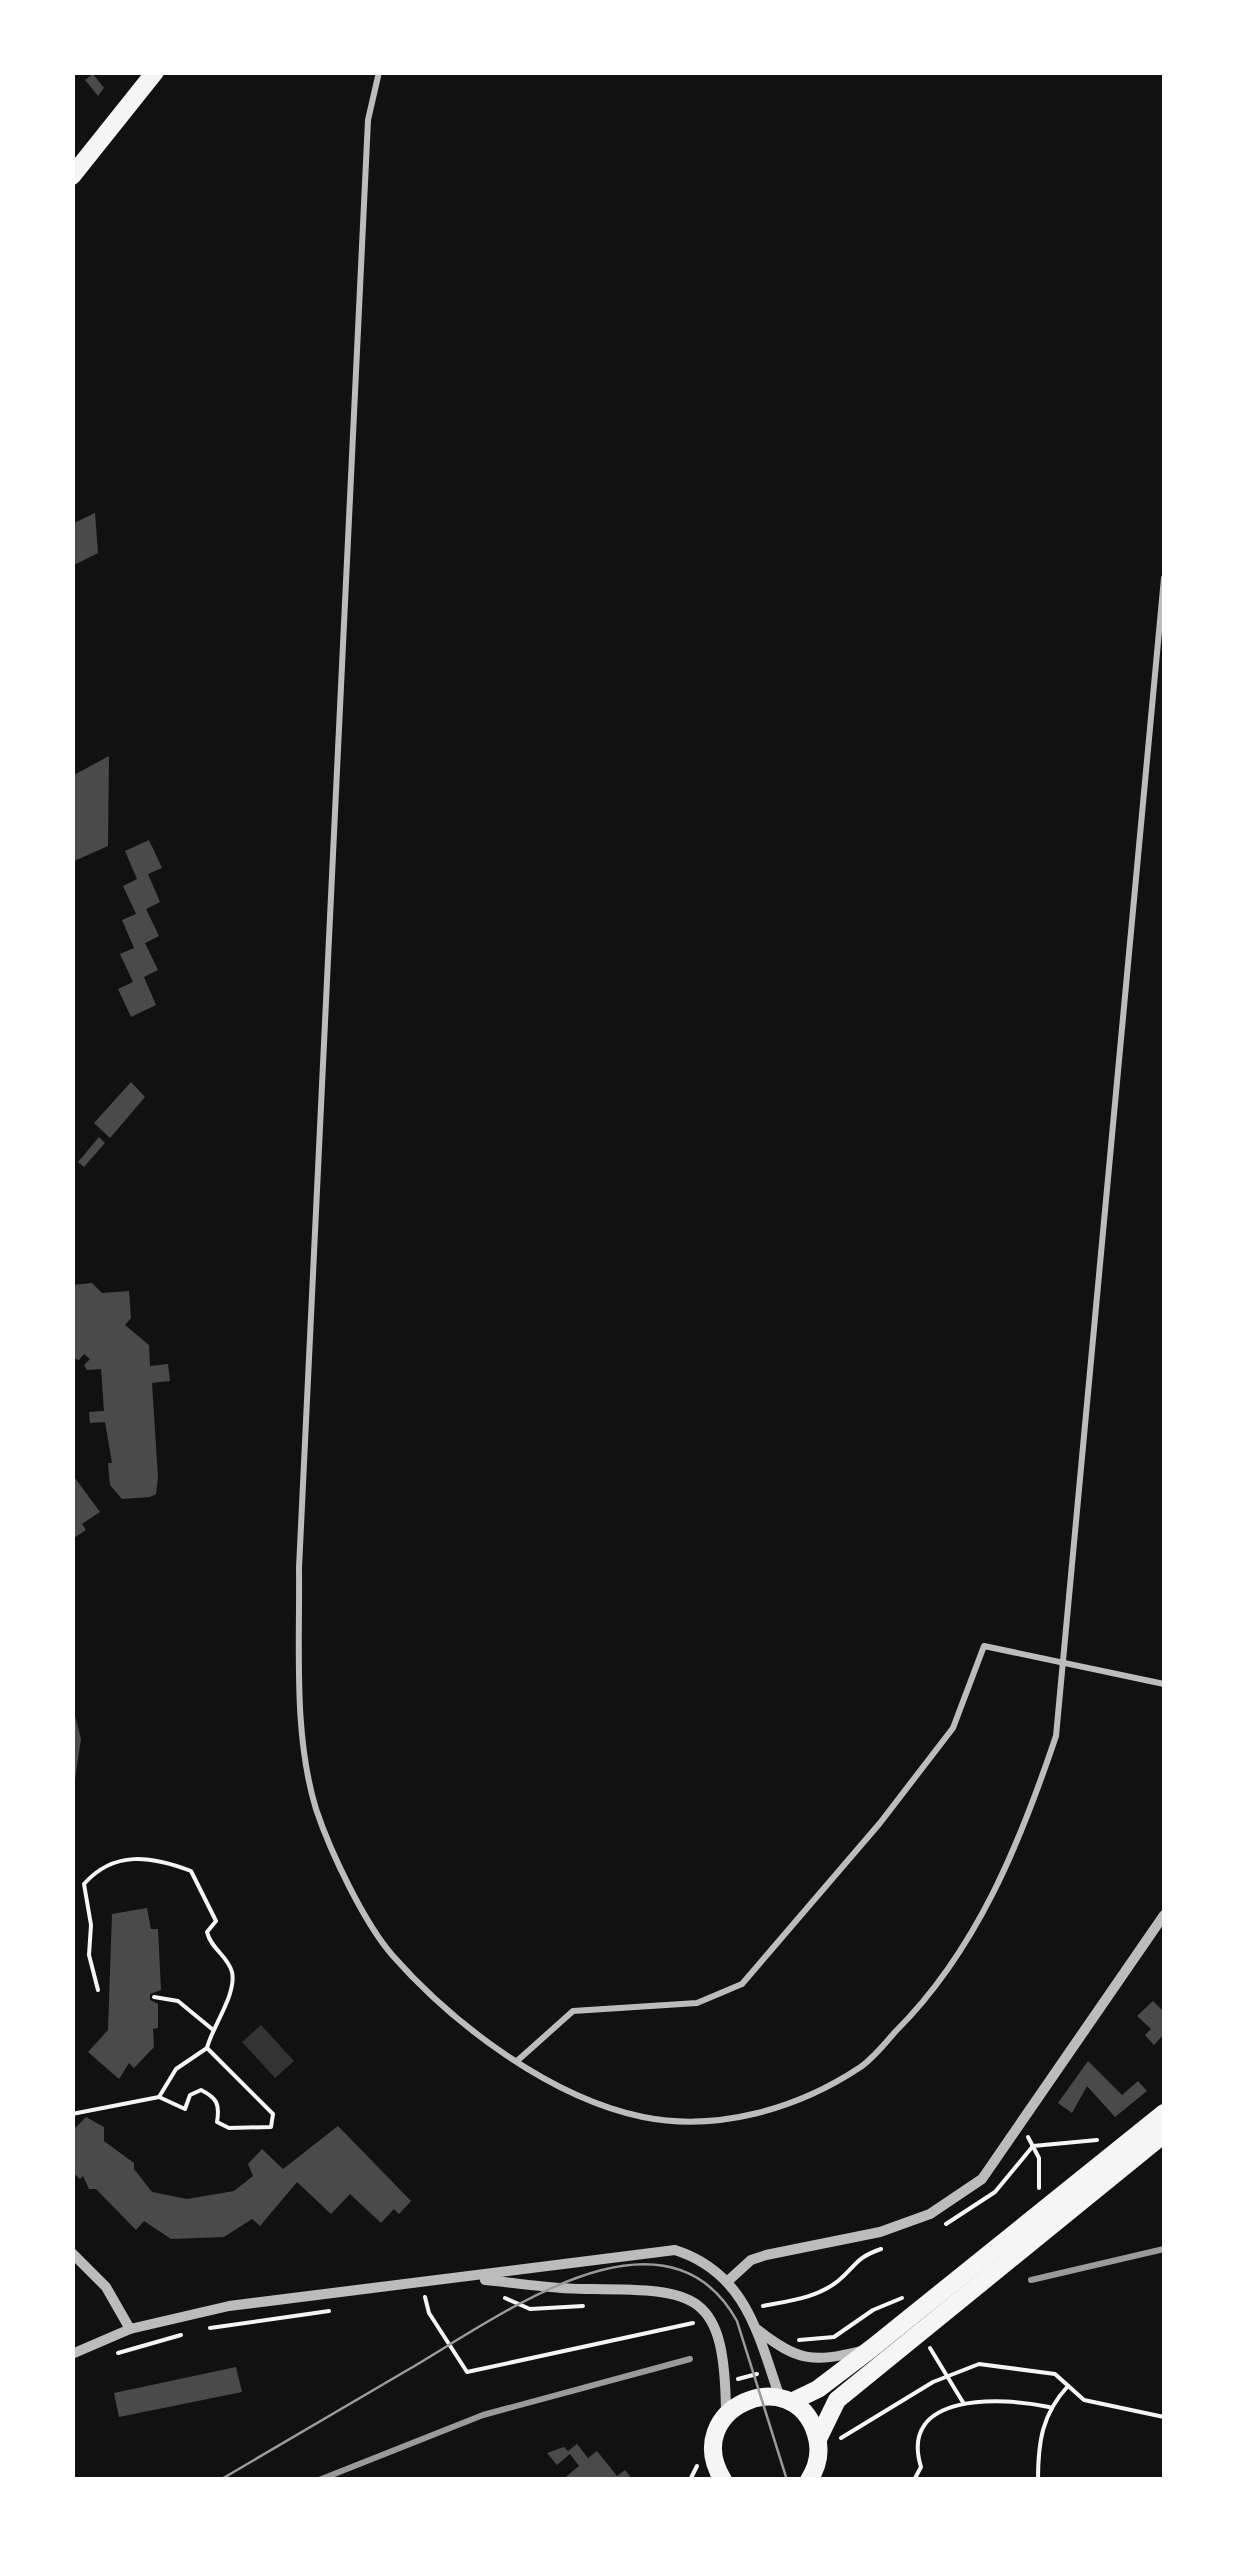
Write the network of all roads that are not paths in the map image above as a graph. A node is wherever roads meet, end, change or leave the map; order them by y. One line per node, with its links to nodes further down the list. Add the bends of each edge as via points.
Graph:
1 (155, 72): 3 (main road)
2 (379, 72): 8 (lane, via 368,120 300,1529 302,1723 316,1808 390,1953 439,2002)
3 (72, 176)
4 (1164, 578): 5 (lane)
5 (1063, 1660): 6 (lane); 8 (lane, via 984,1646 953,1728 742,1984 697,2003 573,2011); 8 (lane, via 1056,1736 993,1893 937,1990 862,2066 793,2105 715,2121 644,2117 564,2088)
6 (1164, 1684)
7 (1164, 1914): 13 (street, via 982,2179 930,2214 858,2239 766,2255)
8 (518, 2062)
9 (1164, 2113): 16 (main road)
10 (1164, 2134): 20 (main road, via 837,2400)
11 (72, 2254): 14 (street, via 106,2287)
12 (464, 2278): 13 (street, via 675,2250); 14 (street, via 229,2306); 19 (street, via 679,2294 711,2322)
13 (729, 2280): 15 (street)
14 (130, 2328): 17 (street)
15 (757, 2330): 16 (street, via 789,2353 822,2359); 18 (street)
16 (872, 2348): 18 (main road, via 818,2389)
17 (72, 2354)
18 (785, 2400): 19 (main road, via 750,2398); 20 (main road)
19 (726, 2415): 21 (main road, via 715,2434)
20 (825, 2441): 22 (main road)
21 (714, 2475)
22 (809, 2480)

